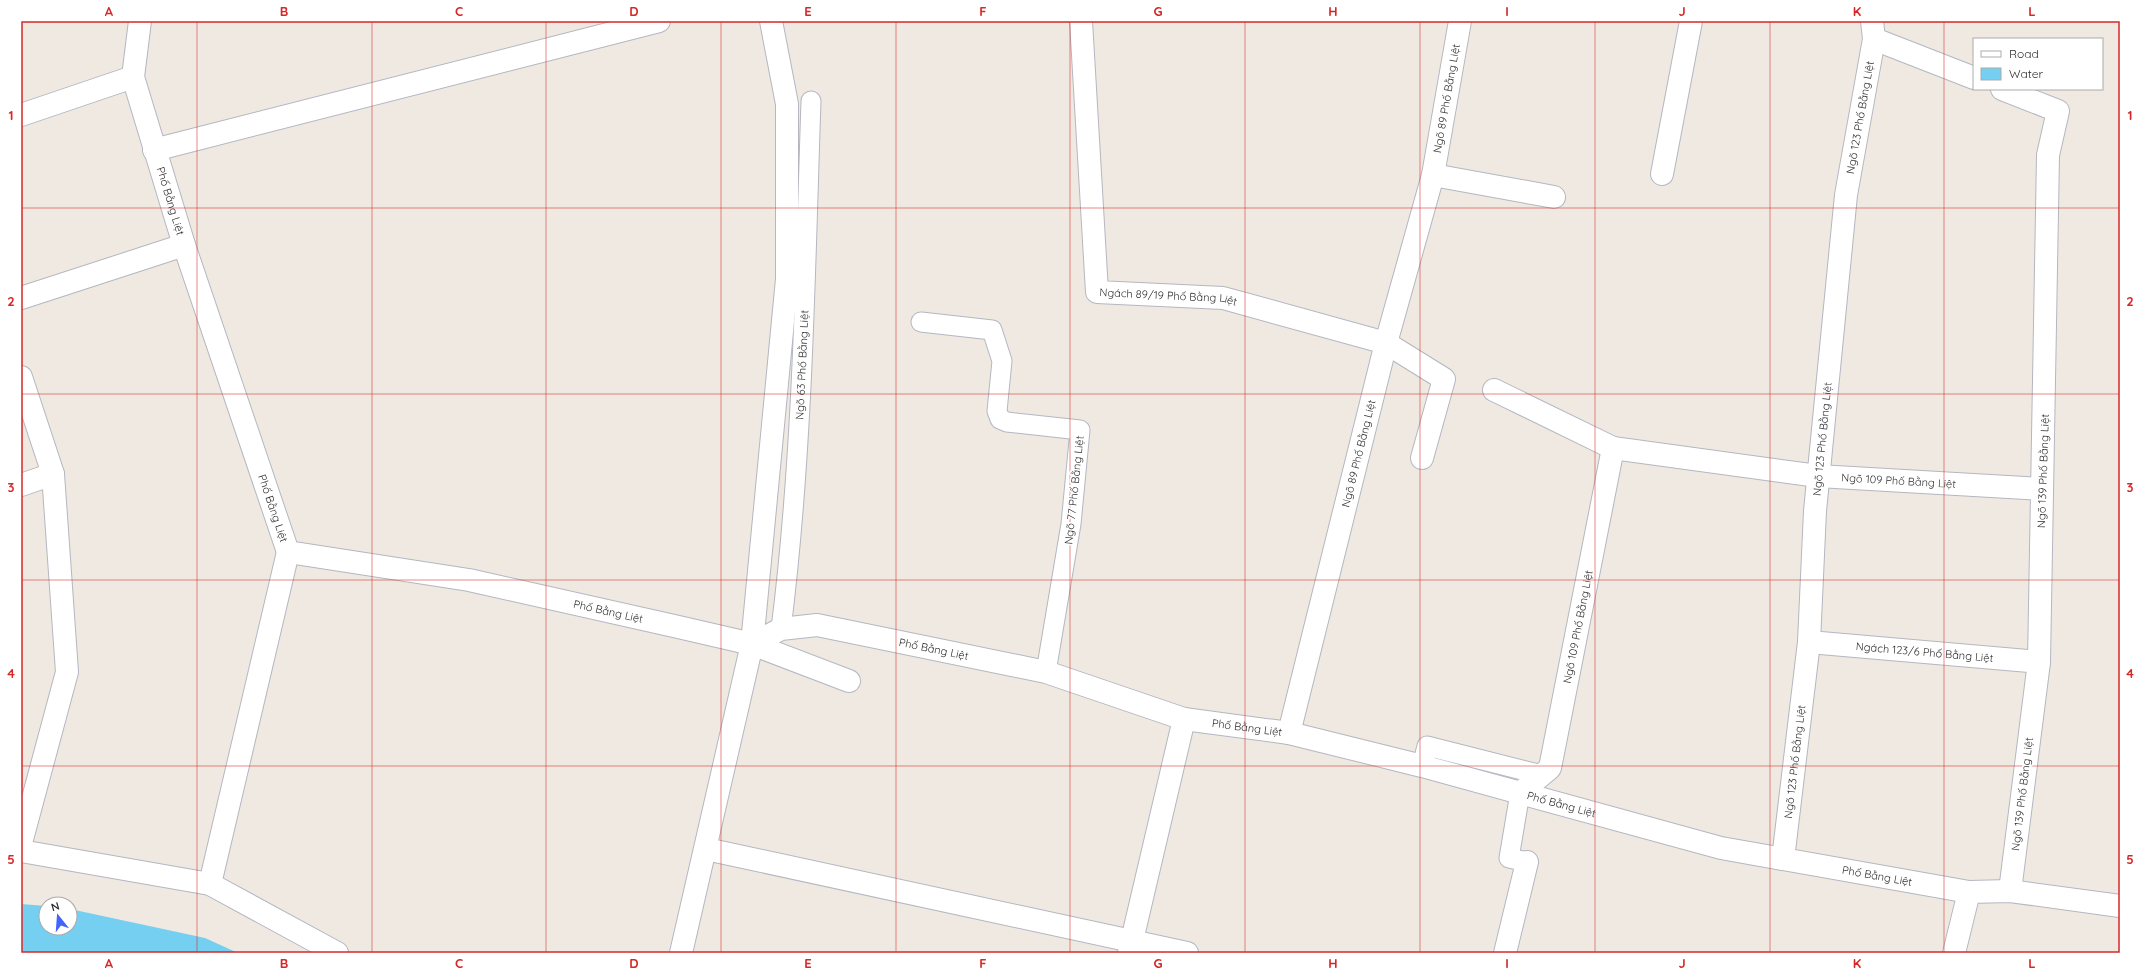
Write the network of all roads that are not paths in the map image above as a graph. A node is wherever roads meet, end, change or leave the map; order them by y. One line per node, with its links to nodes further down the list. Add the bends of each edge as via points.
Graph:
1 (140, 21): 8 (street, Phố Bằng Liệt)
2 (659, 21): 13 (street)
3 (771, 21): 32 (street, via 787,104 787,279)
4 (1081, 21): 20 (street, Ngách 89/19 Phố Bằng Liệt, via 1097,292 1223,298)
5 (1460, 21): 15 (street, Ngõ 89 Phố Bằng Liệt)
6 (1691, 22): 14 (street)
7 (1873, 30): 9 (street); 26 (street, Ngõ 123 Phố Bằng Liệt, via 1846,195)
8 (133, 77): 12 (street); 13 (street, Phố Bằng Liệt)
9 (1973, 78)
10 (2005, 90): 28 (street, Ngõ 139 Phố Bằng Liệt, via 2058,111 2048,155)
11 (811, 101): 30 (lane, Ngõ 63 Phố Bằng Liệt, via 803,342 792,543)
12 (21, 115)
13 (154, 150): 17 (street, Phố Bằng Liệt)
14 (1662, 174)
15 (1433, 175): 16 (street); 20 (street, Ngõ 89 Phố Bằng Liệt)
16 (1554, 197)
17 (184, 245): 18 (street); 29 (street, Phố Bằng Liệt)
18 (21, 298)
19 (921, 322): 34 (lane, Ngõ 77 Phố Bằng Liệt, via 992,330 1002,361 997,411 1000,419 1007,422 1080,430 1071,524)
20 (1386, 343): 24 (street, via 1444,379); 37 (street, Ngõ 89 Phố Bằng Liệt)
21 (21, 377): 25 (street)
22 (1494, 390): 23 (street, Ngõ 109 Phố Bằng Liệt)
23 (1613, 448): 26 (street, Ngõ 109 Phố Bằng Liệt); 39 (street, Ngõ 109 Phố Bằng Liệt, via 1550,768)
24 (1422, 458)
25 (53, 474): 27 (street); 41 (street, via 67,672)
26 (1818, 476): 28 (street, Ngõ 109 Phố Bằng Liệt); 31 (street, Ngõ 123 Phố Bằng Liệt)
27 (21, 485)
28 (2042, 489): 33 (street, Ngõ 139 Phố Bằng Liệt)
29 (288, 552): 32 (street, Phố Bằng Liệt, via 469,580); 46 (street)
30 (781, 628): 32 (street, Phố Bằng Liệt); 34 (street, Phố Bằng Liệt, via 817,625)
31 (1809, 642): 33 (street, Ngách 123/6 Phố Bằng Liệt); 44 (street, Ngõ 123 Phố Bằng Liệt)
32 (752, 644): 35 (street); 42 (street)
33 (2039, 662): 47 (street, Ngõ 139 Phố Bằng Liệt)
34 (1046, 672): 36 (street, Phố Bằng Liệt)
35 (848, 680)
36 (1184, 719): 37 (street, Phố Bằng Liệt); 50 (street)
37 (1289, 733): 38 (street, Phố Bằng Liệt)
38 (1422, 766): 39 (lane, via 1427,746); 40 (street, Phố Bằng Liệt)
39 (1542, 775): 40 (street, Ngõ 109 Phố Bằng Liệt)
40 (1520, 793): 44 (street, Phố Bằng Liệt, via 1721,848); 45 (lane, via 1509,858)
41 (21, 843)
42 (706, 850): 50 (street); 52 (street)
43 (21, 851): 46 (street)
44 (1783, 859): 48 (street, Phố Bằng Liệt)
45 (1527, 862): 54 (street)
46 (210, 884): 51 (street)
47 (2010, 891): 48 (street, Phố Bằng Liệt); 49 (street, Phố Bằng Liệt)
48 (1969, 892): 55 (street)
49 (2120, 906)
50 (1131, 947): 53 (street)
51 (337, 953)
52 (681, 953)
53 (1187, 953)
54 (1504, 953)
55 (1954, 953)

